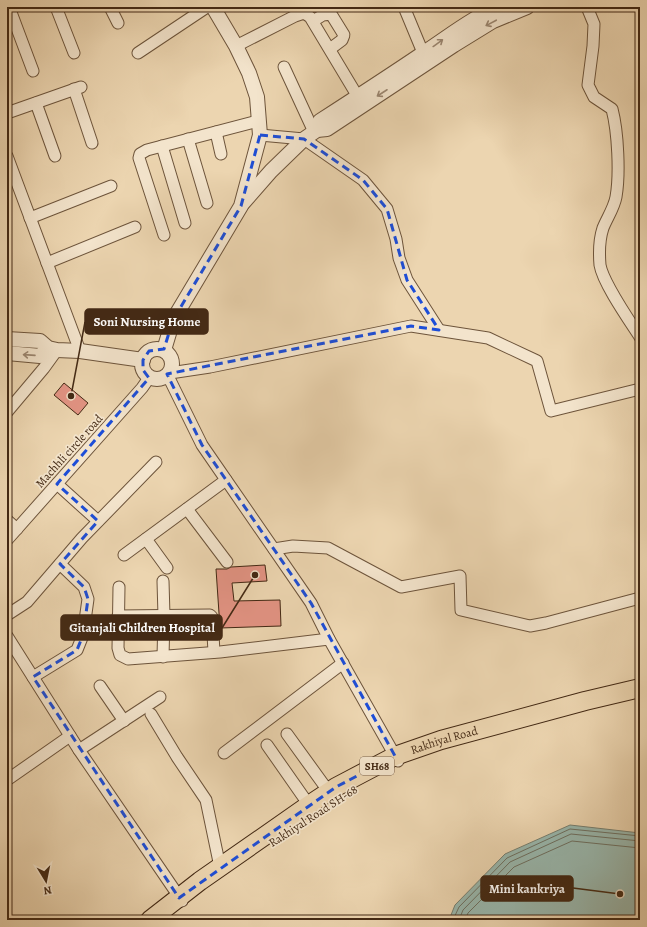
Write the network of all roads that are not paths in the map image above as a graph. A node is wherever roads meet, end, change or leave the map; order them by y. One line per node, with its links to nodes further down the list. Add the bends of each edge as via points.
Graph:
1 (8, 7): 18 (street)
2 (56, 7): 14 (street)
3 (110, 7): 11 (street)
4 (207, 7): 15 (street)
5 (213, 7): 12 (street)
6 (404, 7): 16 (street)
7 (497, 7): 16 (street, one-way to 7, via 450,34)
8 (527, 7): 16 (street, one-way to 16)
9 (587, 7): 40 (street, via 594,24 588,85 594,97 612,109 616,125 616,198 600,240 600,266 609,287)
10 (313, 21): 12 (street, via 304,13); 13 (street); 13 (street, via 331,14 335,19 344,35)
11 (118, 23)
12 (236, 46): 22 (street, via 257,97)
13 (330, 50): 19 (street)
14 (74, 53)
15 (138, 53)
16 (425, 58): 19 (street); 24 (street, one-way to 24, via 327,130)
17 (284, 67): 24 (street)
18 (33, 70)
19 (358, 97): 24 (street, via 320,121)
20 (36, 102): 21 (street); 26 (street, via 77,88); 30 (street)
21 (7, 113)
22 (259, 128): 23 (street); 24 (street); 33 (street)
23 (216, 132): 25 (street); 28 (street)
24 (312, 134): 33 (street, via 271,171); 39 (street, via 363,180 387,209 407,280)
25 (188, 139): 27 (street); 32 (street)
26 (92, 143)
27 (162, 146): 35 (street); 37 (street, via 147,150 140,154 139,158)
28 (221, 154)
29 (7, 156): 34 (street)
30 (55, 156)
31 (111, 186): 34 (street)
32 (207, 203)
33 (241, 206): 43 (street, via 173,320)
34 (30, 218): 38 (street)
35 (185, 223)
36 (135, 228): 38 (street)
37 (164, 235)
38 (47, 263): 44 (street)
39 (439, 330): 47 (street, via 411,326); 49 (street, via 488,338 537,361 551,411)
40 (640, 337)
41 (7, 339): 42 (street, via 40,341)
42 (52, 349): 44 (street); 45 (street, one-way to 45, via 40,356); 50 (street, via 44,368)
43 (164, 350): 46 (street, via 146,353); 47 (street, via 172,360)
44 (80, 351): 46 (street)
45 (7, 354)
46 (143, 360): 48 (street, via 143,370)
47 (169, 375): 48 (street, via 161,380); 52 (street, via 202,445)
48 (150, 378): 53 (street, Machhli circle road)
49 (640, 389)
50 (7, 412)
51 (156, 462): 56 (street)
52 (226, 480): 54 (street); 60 (street)
53 (57, 484): 56 (street); 57 (street, Machhli circle road)
54 (187, 509): 58 (street); 62 (street)
55 (7, 520): 57 (street)
56 (98, 521): 63 (street)
57 (17, 529): 59 (street, Machhli circle road)
58 (146, 539): 61 (street); 64 (street)
59 (7, 540)
60 (274, 549): 67 (street, via 292,546 328,548 401,586 460,576 461,610 530,626); 72 (street, via 311,603)
61 (124, 555)
62 (228, 562)
63 (60, 564): 68 (street, via 27,602); 76 (street, via 84,587 88,599 84,636 77,650)
64 (167, 568)
65 (163, 581): 70 (street)
66 (119, 587): 69 (street)
67 (640, 598)
68 (7, 615)
69 (118, 616): 70 (street); 74 (street, via 120,655 128,660)
70 (164, 616): 73 (street, via 210,615); 74 (street)
71 (7, 636): 76 (street)
72 (329, 639): 73 (street); 75 (street)
73 (214, 652): 74 (street)
74 (163, 657)
75 (343, 664): 87 (street); 88 (street)
76 (33, 677): 84 (street)
77 (100, 686): 82 (street)
78 (640, 688): 88 (main road, Rakhiyal Road / SH68, via 441,740)
79 (160, 697): 82 (street)
80 (640, 697): 88 (main road, Rakhiyal Road SH-68 / SH68, via 568,712)
81 (151, 714): 92 (street, via 206,800)
82 (124, 721): 86 (street)
83 (287, 734): 90 (street)
84 (70, 736): 86 (street); 89 (street)
85 (268, 745): 91 (street)
86 (79, 750): 93 (street)
87 (224, 753)
88 (397, 760): 90 (main road, Rakhiyal Road / SH68); 93 (main road, Rakhiyal Road SH-68 / SH68)
89 (7, 780)
90 (329, 792): 91 (main road, Rakhiyal Road / SH68)
91 (309, 805): 92 (main road, Rakhiyal Road / SH68)
92 (220, 867): 93 (main road, Rakhiyal Road / SH68)
93 (181, 900): 94 (main road, Rakhiyal Road / SH68); 95 (main road, Rakhiyal Road SH-68 / SH68)
94 (150, 920)
95 (161, 920)

